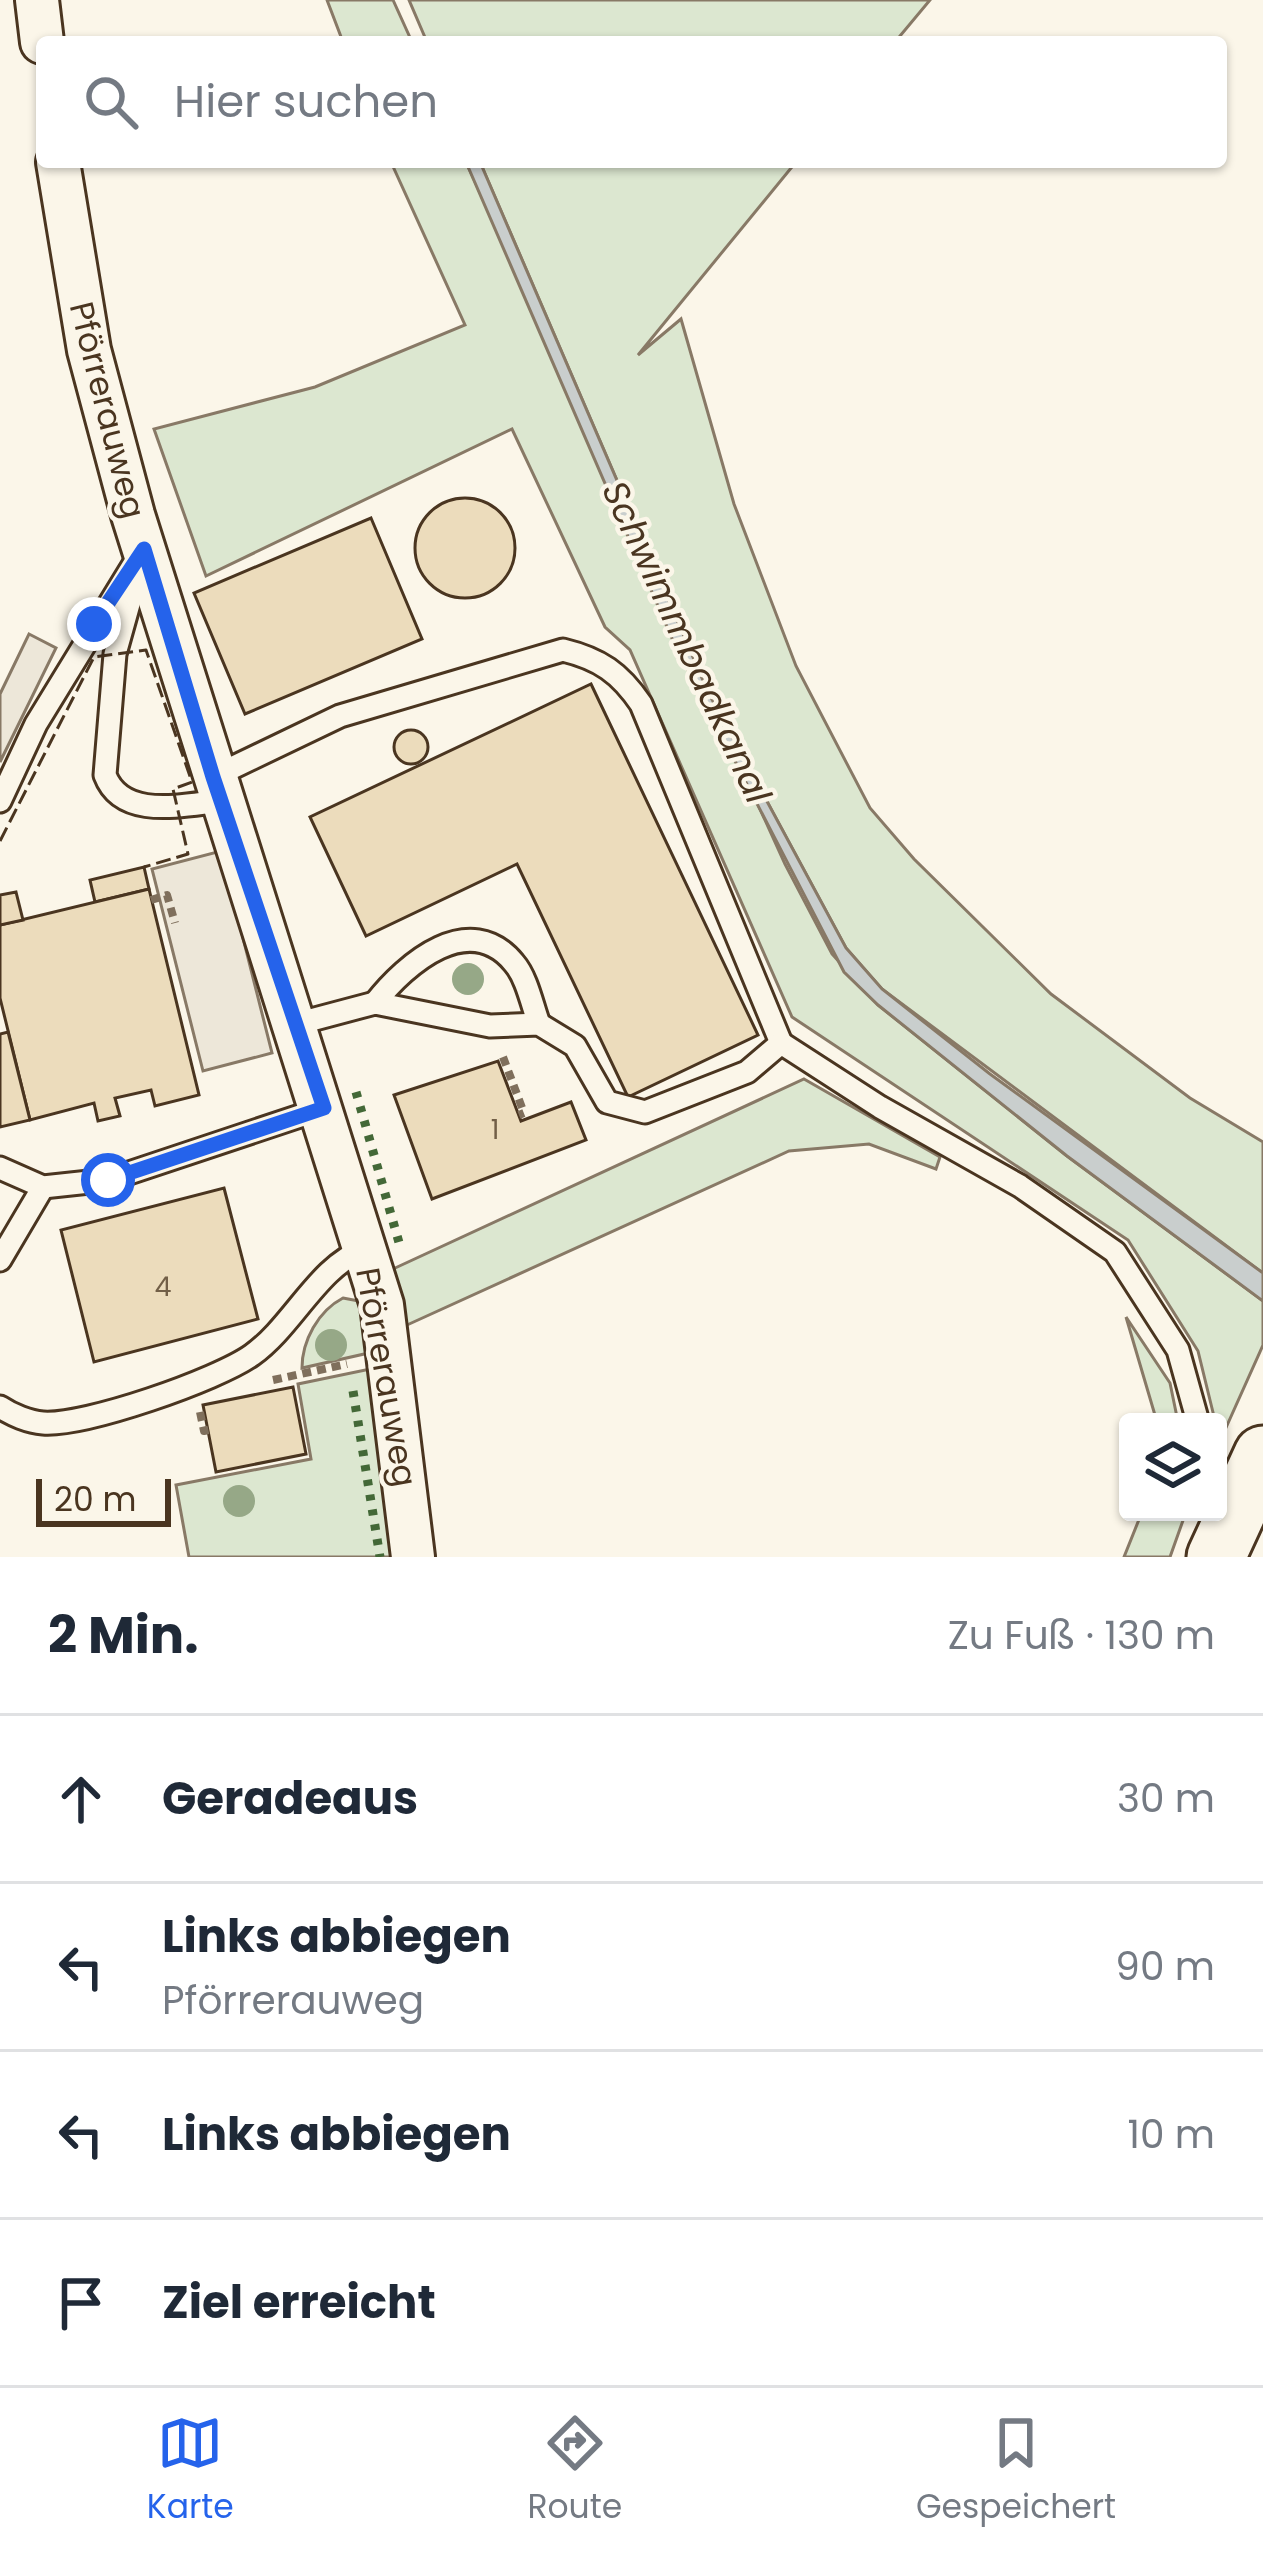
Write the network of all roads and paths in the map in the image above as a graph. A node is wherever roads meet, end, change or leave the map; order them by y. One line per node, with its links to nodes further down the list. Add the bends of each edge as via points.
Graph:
1 (37, 0): 2 (street)
2 (41, 36)
3 (59, 168): 4 (street, Pförrerauweg, via 88,350)
4 (144, 549): 5 (street, Pförrerauweg); 5 (lane, via 115,654 105,775 110,790 131,804); 6 (lane, via 36,724)
5 (217, 789): 10 (street, Pförrerauweg); 12 (lane, via 340,716 563,650 592,657 641,704)
6 (0, 801)
7 (152, 900): 8 (path, via 167,895)
8 (175, 923)
9 (374, 1003): 10 (lane); 11 (lane, via 490,1026); 11 (lane, via 422,955 461,940 494,944 518,965)
10 (296, 1024): 14 (street, Pförrerauweg)
11 (539, 1024): 12 (lane, via 575,1046 600,1094 626,1111 645,1112 747,1072)
12 (781, 1042): 24 (lane, via 1114,1252 1178,1350)
13 (504, 1061): 15 (path)
14 (324, 1108): 17 (lane, via 108,1180); 18 (street, Pförrerauweg)
15 (519, 1115)
16 (0, 1168): 17 (lane)
17 (43, 1187): 19 (lane)
18 (365, 1249): 20 (street, Pförrerauweg); 22 (lane, via 336,1267 250,1357 151,1400 45,1424)
19 (0, 1260)
20 (389, 1354): 21 (path); 27 (street, Pförrerauweg)
21 (253, 1385)
22 (0, 1407)
23 (200, 1412): 25 (path)
24 (1196, 1413)
25 (208, 1430)
26 (1245, 1481): 28 (main road)
27 (413, 1557)
28 (1216, 1557)

